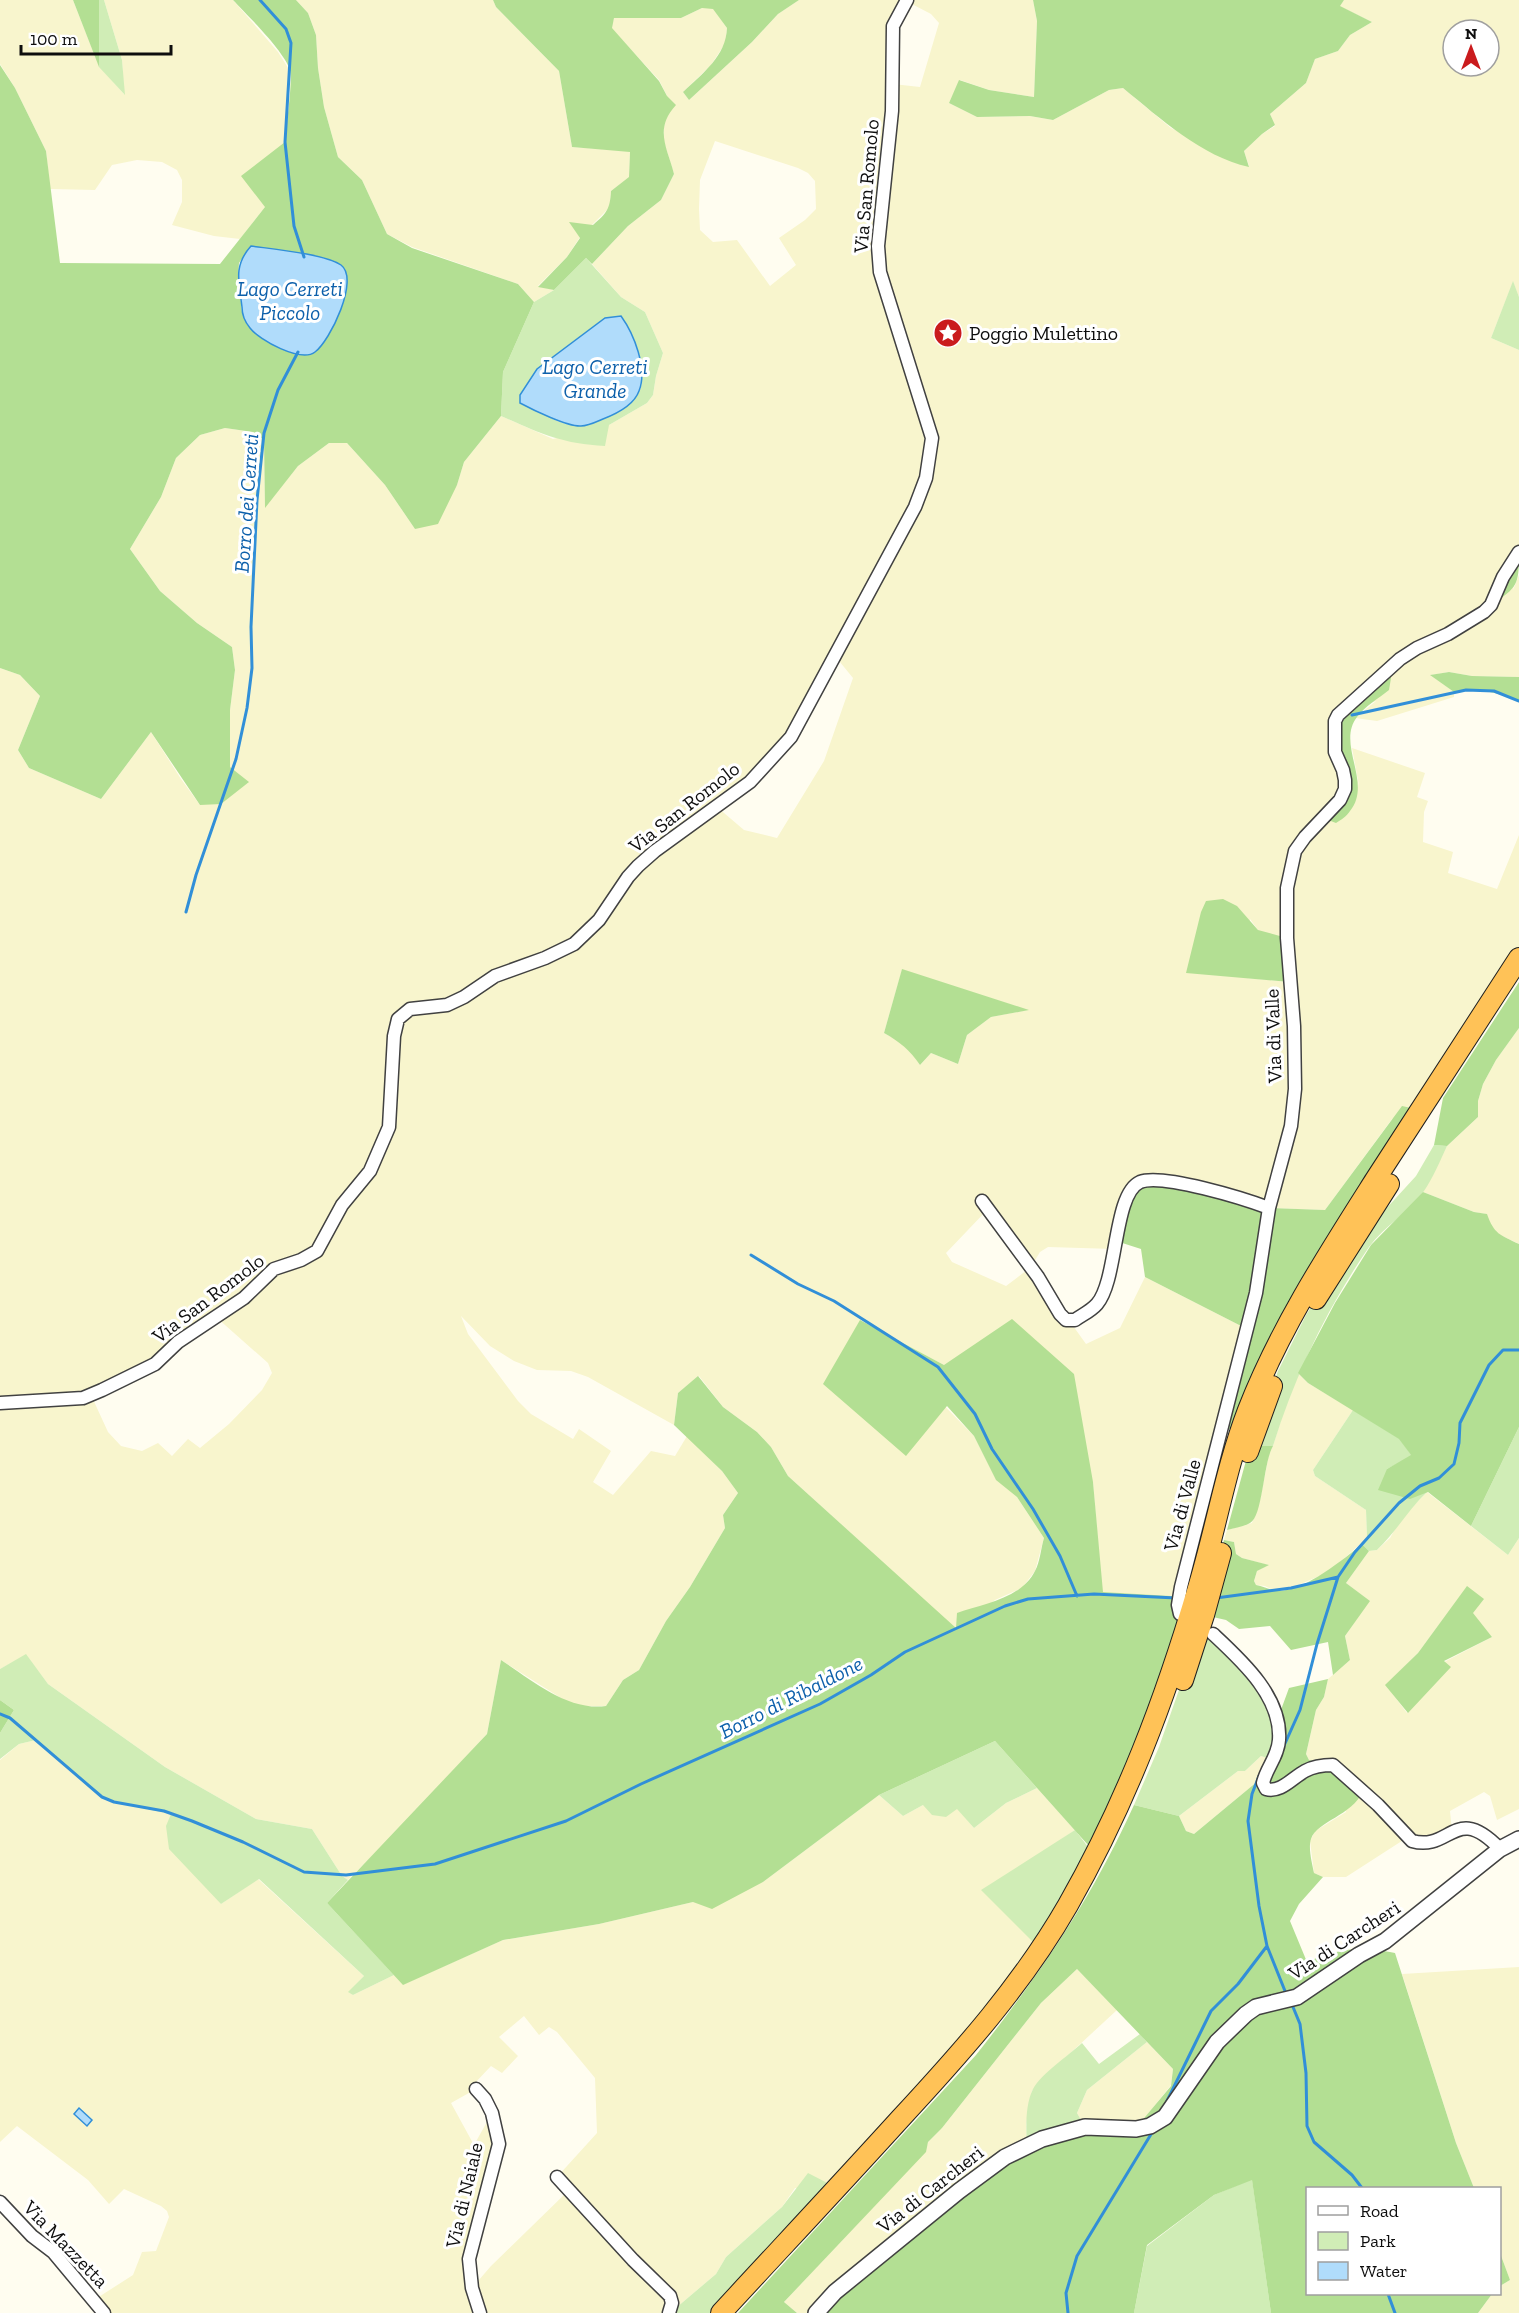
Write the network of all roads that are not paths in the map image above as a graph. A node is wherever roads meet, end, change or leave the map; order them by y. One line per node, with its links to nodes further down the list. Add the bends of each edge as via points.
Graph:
1 (907, 0): 7 (street, Via San Romolo, via 893,26 892,111 878,246 880,272 932,438 926,478 915,507 791,737 750,782 638,866 599,920 574,944 495,976 447,1005 410,1008 398,1019 388,1126 370,1171 342,1205 317,1251 274,1269 244,1298 178,1342 155,1364 102,1390 83,1398)
2 (1519, 552): 6 (street, Via di Valle, via 1484,612 1400,659 1345,708 1335,722 1335,752 1343,770 1345,789 1340,800 1295,851 1287,888 1294,1089 1291,1126)
3 (1519, 958): 18 (highway, via 1324,1259 1281,1336 1247,1413 1230,1465 1200,1582 1164,1697 1104,1839 1065,1909 1020,1978 969,2043)
4 (1519, 982): 19 (highway, via 1311,1306 1278,1371 1240,1476 1210,1595 1165,1730 1118,1839 1084,1904 1034,1980 976,2055)
5 (982, 1201): 6 (street, via 1066,1320 1075,1320 1098,1303 1108,1283 1127,1196 1140,1182 1164,1179)
6 (1269, 1208): 8 (street, Via di Valle, via 1256,1293)
7 (0, 1403)
8 (1179, 1603)
9 (1213, 1634): 11 (street, via 1256,1679 1278,1718 1280,1741 1264,1776 1266,1789 1277,1790 1305,1771 1333,1765 1412,1841 1427,1842 1452,1831 1472,1828 1488,1836)
10 (1519, 1839): 11 (street, Via di Carcheri)
11 (1500, 1849): 20 (street, Via di Carcheri, via 1385,1941 1297,1997 1256,2007 1246,2014 1217,2042 1165,2117 1136,2129 1085,2127 1042,2139 1005,2157 834,2292)
12 (476, 2089): 16 (street, Via di Naiale, via 492,2114 499,2144 470,2259 472,2288)
13 (557, 2177): 17 (street, via 670,2296)
14 (0, 2202): 15 (street, Via Mazzetta, via 53,2252)
15 (104, 2313)
16 (480, 2313)
17 (669, 2313)
18 (721, 2313)
19 (738, 2313)
20 (816, 2313)

